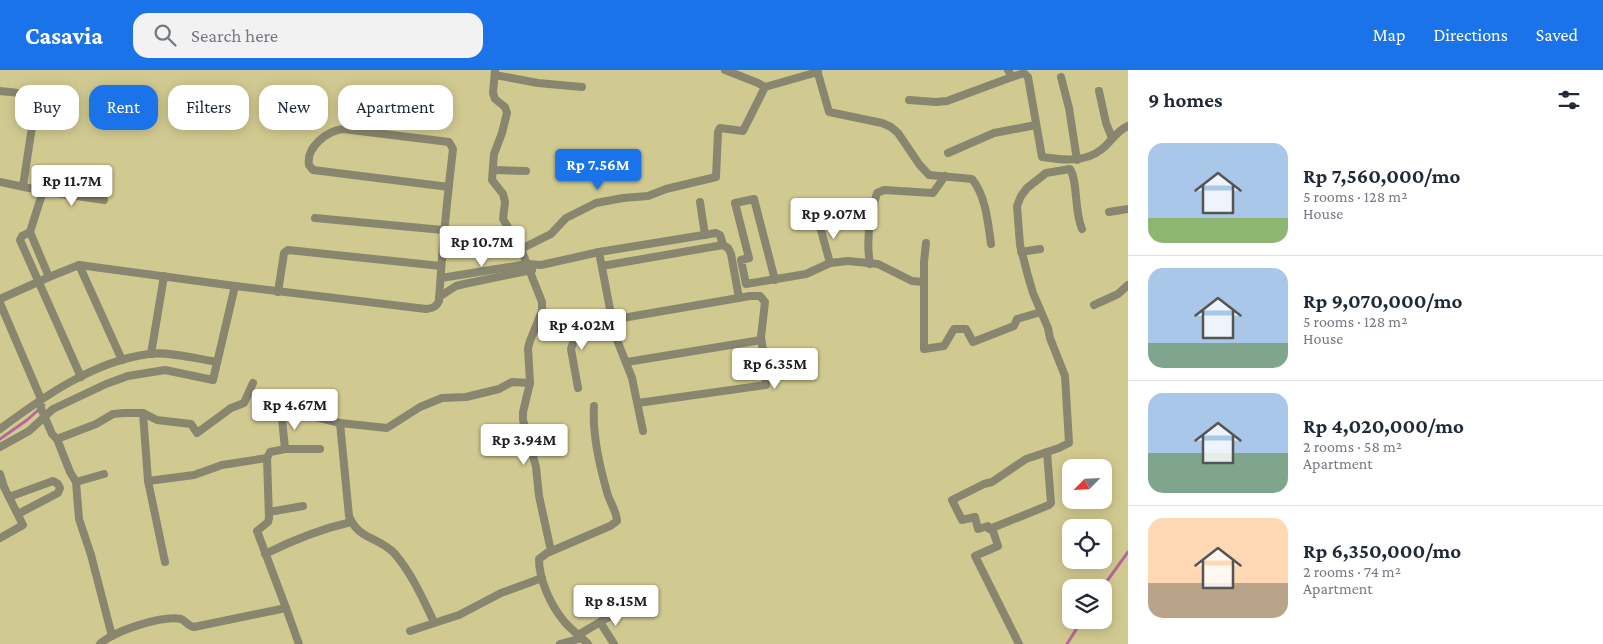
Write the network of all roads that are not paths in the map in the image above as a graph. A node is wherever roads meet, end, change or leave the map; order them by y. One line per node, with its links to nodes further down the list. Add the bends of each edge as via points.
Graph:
1 (725, 70): 7 (street)
2 (817, 71): 7 (street); 20 (street, via 829,112 891,127 923,170 929,175)
3 (495, 73): 6 (street, via 538,83); 17 (street, via 495,99 507,113 494,154)
4 (1010, 74): 10 (street, via 948,101); 11 (street, via 1024,73 1028,77)
5 (1061, 77): 16 (street)
6 (582, 87)
7 (765, 87): 40 (street, via 743,131 720,128 716,177 648,196 596,203 566,218 551,234)
8 (0, 91): 22 (street, via 28,96 35,102)
9 (1099, 91): 13 (street)
10 (909, 100)
11 (1036, 125): 14 (street, via 994,133); 15 (street)
12 (1128, 126): 13 (street)
13 (1112, 138): 16 (street, via 1102,149)
14 (948, 153)
15 (1042, 158): 16 (street); 19 (street)
16 (1077, 160)
17 (494, 170): 18 (street); 40 (street, via 492,180 505,198 503,219)
18 (526, 171)
19 (1046, 173): 33 (street, via 1065,168 1072,171); 43 (street, via 1020,196 1017,206)
20 (945, 176): 27 (street, via 933,193 880,190); 38 (street, via 972,179 977,186)
21 (0, 182): 22 (street)
22 (23, 186): 24 (street)
23 (449, 187): 23 (street, via 452,149 449,142 344,129 325,137 313,148 309,158 311,168 316,171); 34 (street)
24 (43, 191): 25 (street); 35 (street)
25 (104, 200)
26 (700, 202): 36 (street)
27 (873, 205): 28 (street); 45 (street, via 868,241)
28 (827, 208)
29 (1128, 209): 30 (street)
30 (1110, 212)
31 (315, 218): 34 (street)
32 (819, 223): 44 (street)
33 (1082, 229)
34 (443, 230): 47 (street)
35 (30, 232): 50 (street); 54 (street, via 20,240)
36 (705, 235): 39 (street, via 718,234); 42 (street)
37 (926, 243): 55 (street)
38 (991, 244)
39 (723, 245): 48 (street); 60 (street, via 731,254)
40 (521, 248): 49 (street)
41 (1040, 249): 43 (street)
42 (599, 252): 48 (street); 49 (street)
43 (1021, 252): 64 (street)
44 (830, 263): 45 (street); 53 (street, via 806,274)
45 (870, 264): 55 (street, via 878,264 912,280)
46 (79, 266): 50 (street); 51 (street); 70 (street)
47 (441, 266): 52 (street); 58 (street, via 291,249 284,253)
48 (602, 266): 65 (street)
49 (529, 268): 52 (street); 59 (street, via 456,286); 76 (street, via 542,307 528,348)
50 (49, 276): 54 (street)
51 (164, 276): 57 (street); 68 (street)
52 (440, 278): 59 (street)
53 (774, 280): 53 (street, via 746,284 741,260 749,258 735,204 754,199)
54 (38, 281): 61 (street); 74 (street)
55 (924, 282): 64 (street, via 924,349 944,346 954,329 966,329 973,342 1014,326 1017,319)
56 (1128, 285): 63 (street, via 1118,294)
57 (235, 286): 58 (street); 71 (street)
58 (278, 292): 59 (street, via 426,309 436,306)
59 (439, 297)
60 (739, 298): 65 (street); 67 (street, via 760,296 765,302)
61 (0, 299)
62 (0, 304): 78 (street)
63 (1094, 305)
64 (1041, 312): 89 (street, via 1065,376 1070,443)
65 (611, 320): 66 (street)
66 (615, 336): 72 (street); 77 (street, via 592,335 574,340 571,349)
67 (761, 340): 72 (street); 79 (street, via 766,385)
68 (151, 354): 69 (street); 70 (street)
69 (161, 354): 71 (street); 73 (street)
70 (122, 360): 74 (street)
71 (217, 362): 73 (street, via 212,380)
72 (627, 362): 79 (street)
73 (159, 370): 86 (street, via 106,384 48,412 29,430)
74 (81, 377): 78 (street)
75 (253, 383): 81 (street, via 244,403 197,433 191,424 157,420)
76 (530, 383): 82 (street, via 512,382 499,389 466,397 442,398 420,407 387,428); 103 (street, via 523,420 536,467)
77 (578, 388)
78 (39, 402): 83 (street); 85 (street, bridge, via 48,427)
79 (638, 403): 84 (street)
80 (594, 406): 103 (street, via 593,422 601,467 618,521)
81 (143, 413): 85 (street, via 113,414); 93 (street)
82 (340, 422): 87 (street, via 288,410 282,419); 100 (street)
83 (0, 428)
84 (643, 430)
85 (58, 439): 94 (street)
86 (0, 447)
87 (285, 449): 88 (street); 90 (street, via 270,452)
88 (320, 449)
89 (1047, 452): 101 (street, via 1049,505); 101 (street, via 1026,459 992,482 952,500 962,520 975,517 978,529)
90 (267, 458): 93 (street); 98 (street)
91 (0, 474): 95 (street)
92 (104, 474): 94 (street)
93 (148, 481): 105 (street)
94 (76, 482): 112 (street, via 79,519 92,555)
95 (2, 488): 96 (street)
96 (9, 497): 99 (street); 99 (street, via 53,481 58,484 58,493)
97 (303, 506): 98 (street)
98 (269, 512): 104 (street, via 268,522 257,531)
99 (18, 514): 102 (street, via 23,525)
100 (351, 522): 104 (street, via 307,535); 109 (street, via 357,530 396,555)
101 (992, 528): 119 (street, via 998,546 975,556)
102 (0, 538)
103 (551, 551): 106 (street, via 539,559)
104 (265, 554): 107 (street)
105 (165, 562)
106 (542, 578): 109 (street); 113 (street, via 562,620)
107 (286, 608): 112 (street, via 194,627 180,619 157,620); 115 (street)
108 (614, 614): 110 (street)
109 (434, 622): 111 (street)
110 (600, 622): 113 (street); 118 (street)
111 (410, 631)
112 (112, 636): 114 (street)
113 (580, 637): 116 (street); 117 (street)
114 (100, 644)
115 (299, 644)
116 (560, 644)
117 (588, 644)
118 (614, 644)
119 (1018, 644)

